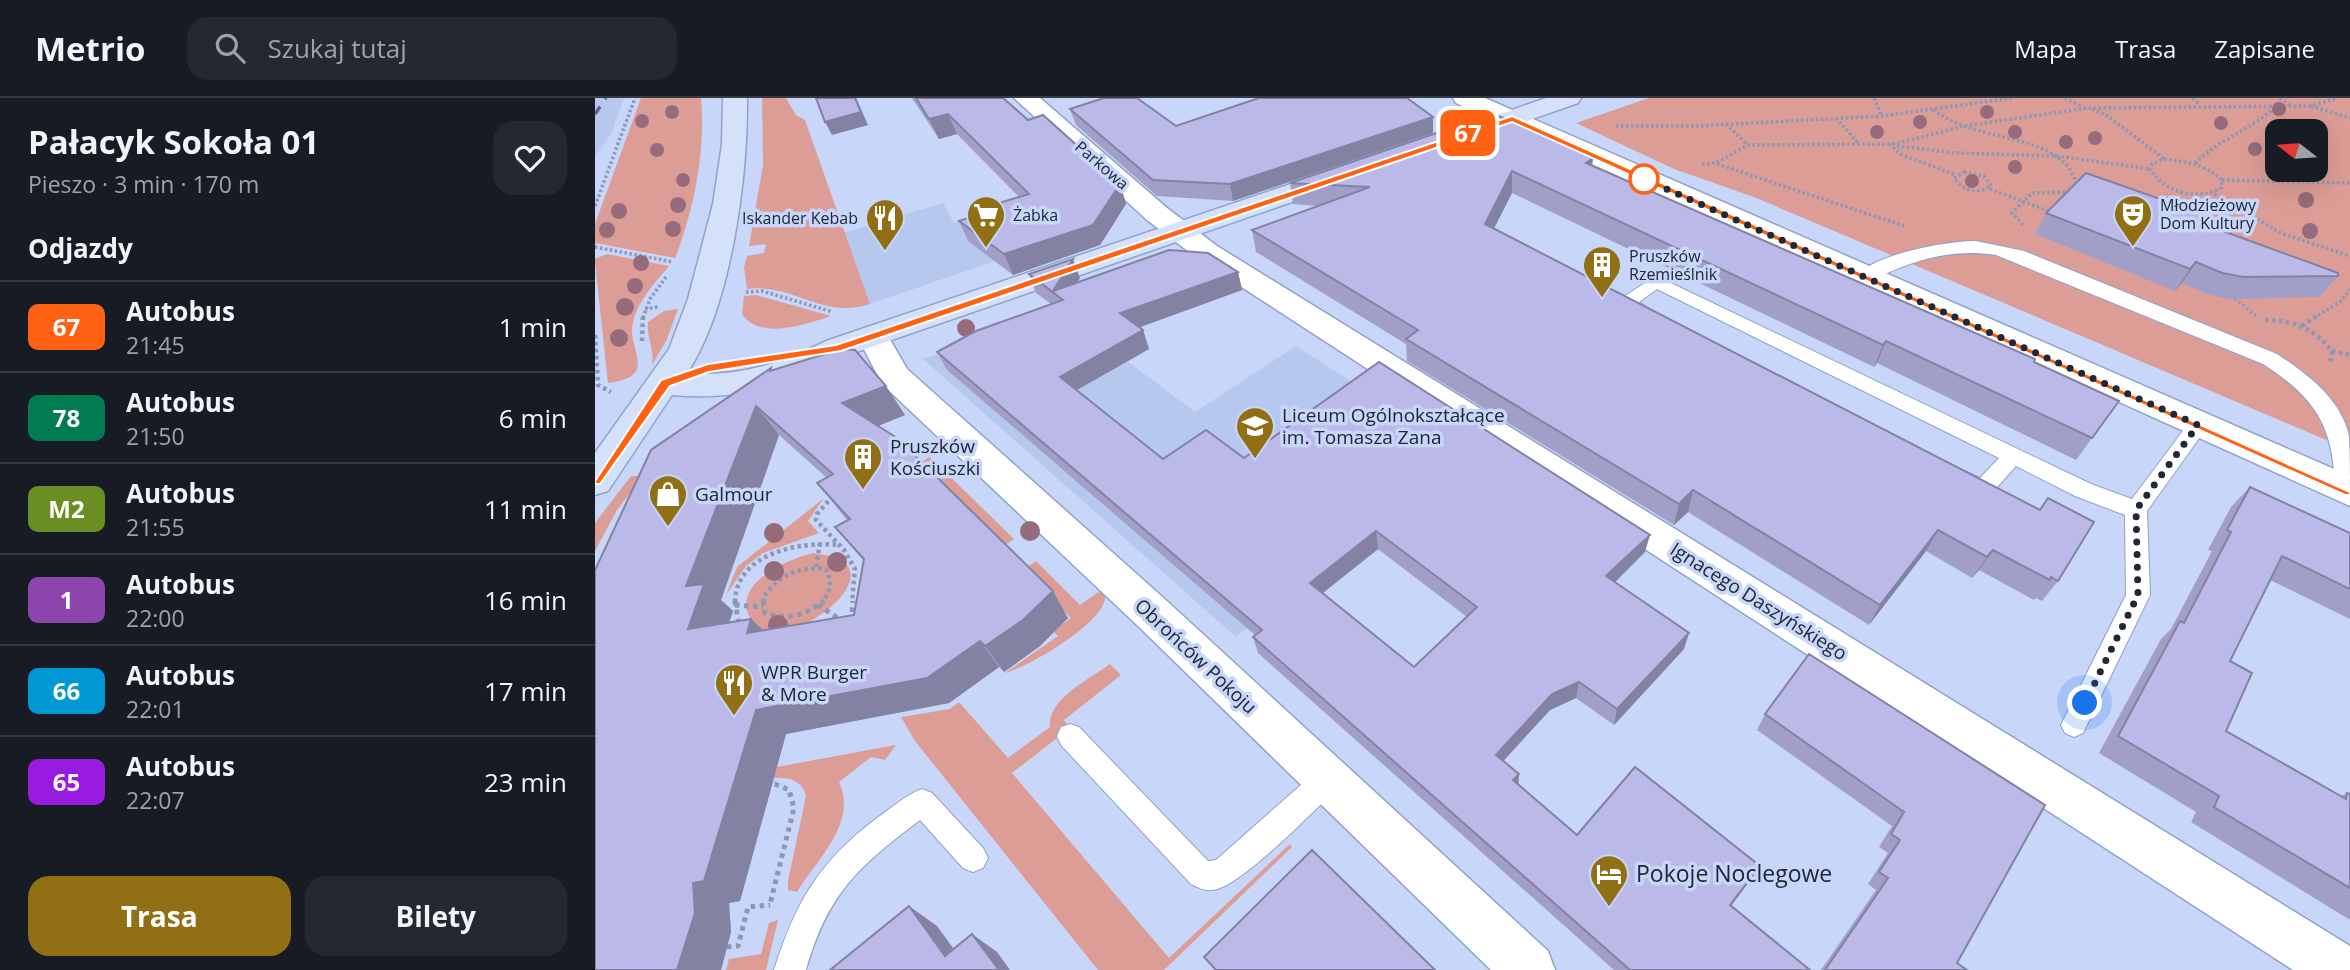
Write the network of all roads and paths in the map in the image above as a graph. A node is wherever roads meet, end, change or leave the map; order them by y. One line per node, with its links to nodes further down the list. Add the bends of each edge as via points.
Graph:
1 (635, 98): 42 (path)
2 (735, 98): 61 (street, via 736,144 727,204 703,299 685,351)
3 (1026, 98): 44 (street, Parkowa)
4 (1465, 98): 21 (street)
5 (1569, 98): 21 (street)
6 (1874, 98): 18 (path)
7 (2012, 98): 17 (path)
8 (2065, 98): 16 (path)
9 (2193, 98): 13 (path)
10 (2280, 98): 14 (path)
11 (2338, 98): 15 (path)
12 (2270, 105): 13 (path); 14 (path); 32 (path, via 2271,111 2257,124 2215,144)
13 (2201, 106): 16 (path)
14 (2290, 106): 15 (path)
15 (2310, 106): 20 (path)
16 (2088, 108): 24 (path); 30 (path, via 2106,115)
17 (1931, 109): 18 (path); 24 (path)
18 (1882, 116): 19 (path)
19 (1836, 118): 22 (path); 25 (path)
20 (2350, 118)
21 (1512, 119): 28 (street); 50 (street)
22 (1726, 124): 23 (path); 27 (path)
23 (1614, 126)
24 (1963, 126): 26 (path); 29 (path)
25 (1859, 144): 26 (path); 27 (path)
26 (1889, 144): 29 (path, via 1956,153); 36 (path, via 1902,155)
27 (1748, 145): 31 (path)
28 (1429, 147)
29 (2056, 156): 35 (path); 41 (path, via 2076,185 2066,193 2032,193)
30 (2164, 159): 32 (path); 35 (path)
31 (1716, 163): 33 (path); 45 (path)
32 (2195, 163): 37 (path)
33 (1700, 164)
34 (1365, 168): 44 (street)
35 (2150, 169): 40 (path, via 2157,180 2175,190)
36 (1956, 175): 39 (path, via 1955,181 1968,190); 39 (path, via 1981,175 1991,183)
37 (2222, 180): 38 (path); 40 (path)
38 (2350, 183)
39 (1990, 189): 41 (path)
40 (2214, 194): 48 (path, via 2295,240)
41 (2024, 201): 43 (path); 47 (path, via 2012,214 2028,231 2014,247)
42 (595, 206)
43 (2055, 214)
44 (1178, 232): 57 (street); 94 (street, Ignacego Daszyńskiego)
45 (1951, 245): 47 (lane, via 1986,246); 50 (lane)
46 (595, 247): 49 (path)
47 (2018, 256): 68 (lane, via 2290,371 2319,397 2336,422)
48 (2350, 256)
49 (682, 264)
50 (1864, 277): 63 (street)
51 (2350, 289): 56 (path, via 2340,302)
52 (739, 293): 57 (path, via 762,291)
53 (2235, 299): 54 (path)
54 (2260, 320)
55 (1663, 323): 64 (lane, via 1626,303 1656,281)
56 (2302, 326)
57 (850, 333): 61 (street, via 804,366 752,382 710,388); 86 (street, Obrońców Pokoju)
58 (595, 335): 62 (path, via 598,385)
59 (2332, 351): 60 (path)
60 (2350, 355)
61 (666, 383): 66 (street)
62 (618, 396)
63 (2198, 425): 68 (street); 69 (lane)
64 (2013, 456): 65 (lane, via 1982,489); 69 (lane)
65 (1945, 470)
66 (595, 481)
67 (842, 490): 71 (path, via 830,497 816,520)
68 (2348, 491)
69 (2136, 510): 84 (lane, via 2138,595)
70 (820, 543): 71 (path); 73 (path); 75 (path, via 801,544 761,560 744,577 735,593)
71 (840, 545): 74 (path)
72 (864, 564): 74 (path)
73 (816, 567): 76 (path, via 826,569 833,582); 77 (path, via 783,575 763,598)
74 (855, 569): 81 (path)
75 (735, 605): 77 (path); 79 (path)
76 (818, 605): 77 (path, via 792,617 770,616); 81 (path)
77 (763, 607)
78 (864, 623): 81 (path)
79 (739, 624): 80 (path); 83 (path)
80 (730, 625)
81 (851, 625): 82 (path)
82 (838, 628)
83 (735, 636)
84 (2074, 725)
85 (1070, 736): 86 (lane, via 1201,874 1213,876 1226,871)
86 (1328, 779): 93 (street, Obrońców Pokoju)
87 (758, 787): 89 (path, via 780,785 789,790 793,800)
88 (973, 858): 90 (lane, via 922,802 849,857)
89 (770, 905): 90 (path); 91 (path, via 748,907 738,946)
90 (811, 906): 92 (lane)
91 (727, 947)
92 (790, 970)
93 (1529, 970)
94 (2340, 970)

